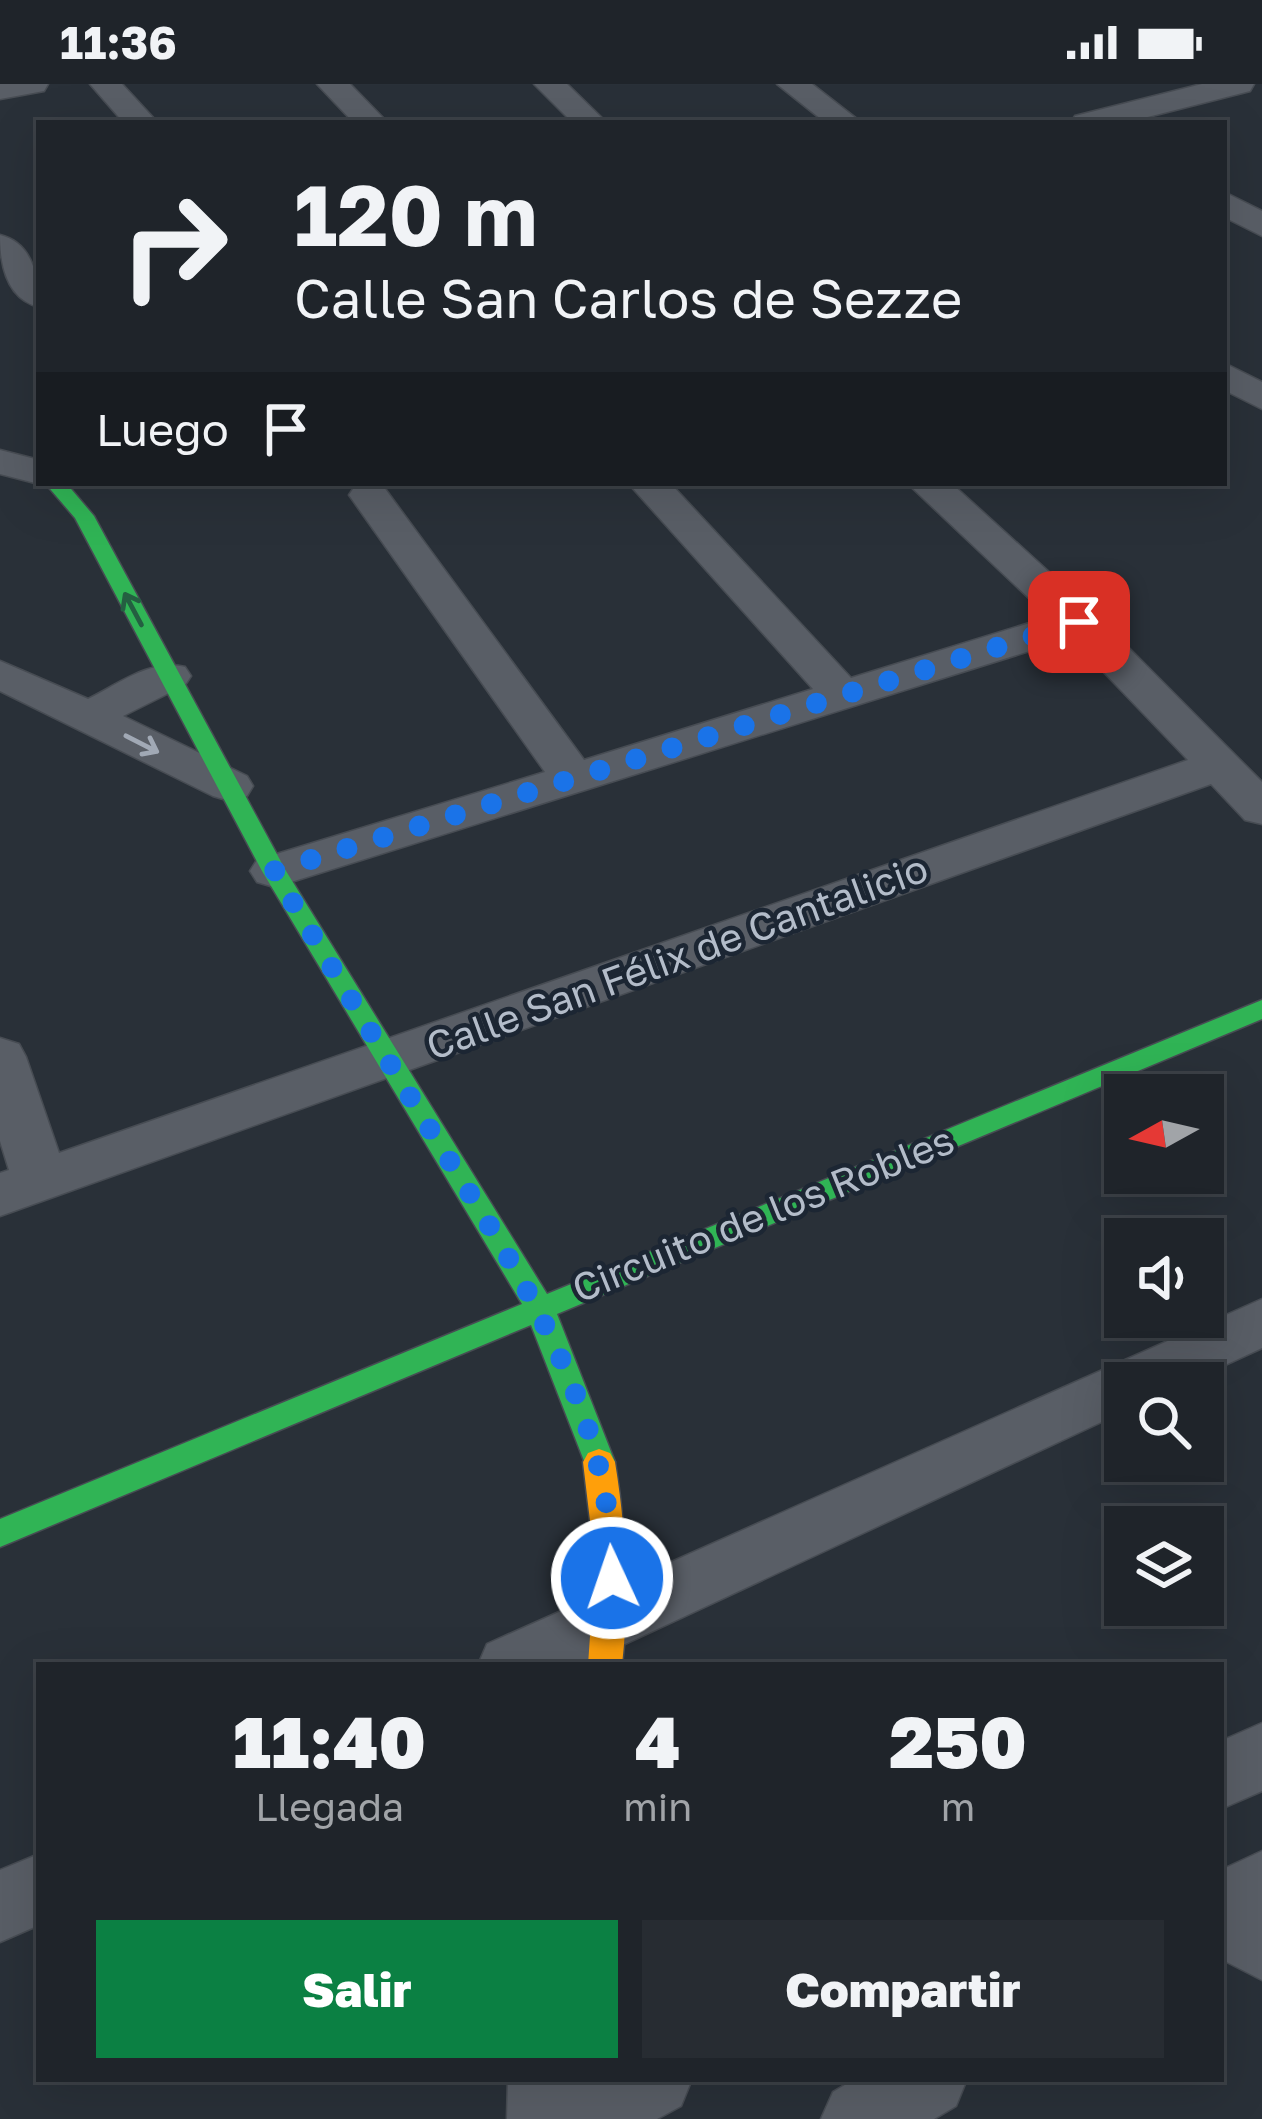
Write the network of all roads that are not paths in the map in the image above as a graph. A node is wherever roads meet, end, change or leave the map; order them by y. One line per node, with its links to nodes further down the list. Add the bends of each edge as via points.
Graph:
1 (33, 84): 8 (street)
2 (105, 84): 9 (street)
3 (332, 84): 10 (street)
4 (550, 84): 11 (street)
5 (792, 84): 12 (street)
6 (1239, 84): 7 (street)
7 (1194, 89): 13 (street)
8 (0, 90)
9 (139, 120)
10 (369, 120)
11 (588, 120)
12 (842, 120)
13 (1101, 120)
14 (1227, 204): 15 (street)
15 (1262, 226)
16 (0, 245): 17 (street)
17 (36, 292)
18 (1227, 376): 19 (street)
19 (1262, 398)
20 (0, 462): 21 (street)
21 (36, 471)
22 (58, 486): 28 (street, one-way to 22, via 84,516)
23 (651, 486): 29 (street)
24 (930, 486): 26 (street)
25 (369, 495): 32 (street)
26 (1079, 622): 29 (street); 31 (street)
27 (0, 674): 30 (street)
28 (169, 676): 30 (street); 33 (street)
29 (841, 693): 32 (street)
30 (89, 716): 33 (street, one-way to 33)
31 (1218, 765): 34 (street); 38 (street, Calle San Félix de Cantalicio)
32 (572, 776): 35 (street)
33 (230, 786): 35 (street)
34 (1262, 809)
35 (274, 871): 38 (street)
36 (1262, 1009): 40 (street, Circuito de los Robles)
37 (0, 1057): 39 (street)
38 (388, 1060): 39 (street, Calle San Félix de Cantalicio); 40 (street)
39 (20, 1188)
40 (538, 1306): 44 (street, Circuito de los Robles); 45 (street, via 598,1459 613,1539)
41 (1262, 1322): 42 (street)
42 (1174, 1362)
43 (1104, 1395): 45 (street)
44 (0, 1533)
45 (608, 1641): 46 (street)
46 (523, 1662)
47 (1262, 1755): 48 (street)
48 (1224, 1775)
49 (1262, 1885): 52 (street)
50 (36, 1889): 51 (street)
51 (0, 1907)
52 (1224, 1911)
53 (1224, 1915): 54 (street)
54 (1262, 1944)
55 (546, 2082): 58 (street)
56 (648, 2082): 59 (street)
57 (924, 2082): 60 (street)
58 (546, 2119)
59 (579, 2119)
60 (860, 2119)

